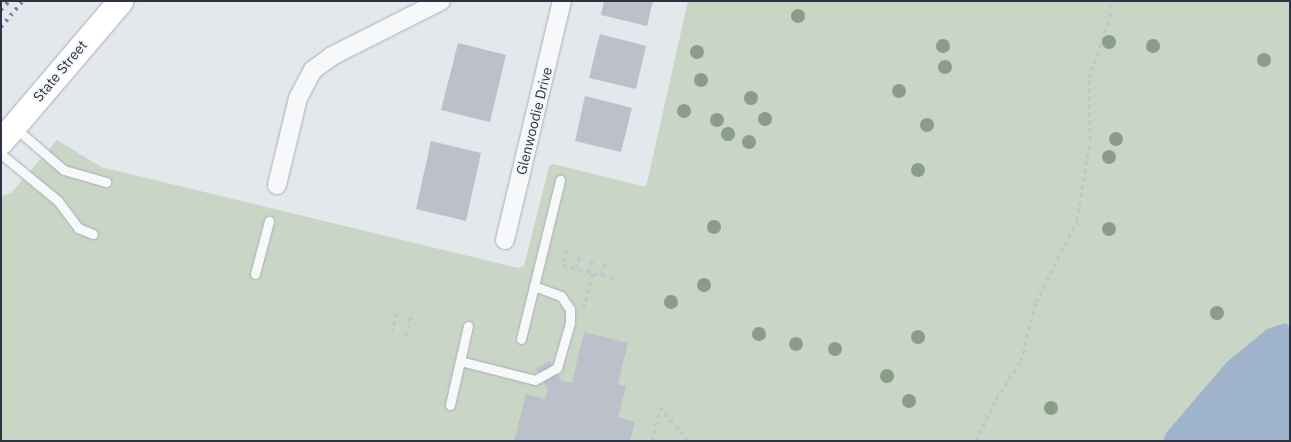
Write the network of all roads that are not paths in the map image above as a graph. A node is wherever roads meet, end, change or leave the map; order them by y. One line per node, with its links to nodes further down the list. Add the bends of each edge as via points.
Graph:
1 (120, 1): 4 (street, State Street)
2 (441, 1): 8 (street, via 332,56 313,70 298,98)
3 (562, 1): 11 (street, Glenwoodie Drive)
4 (8, 134): 7 (lane, via 64,170)
5 (1, 154): 10 (lane, via 58,201 78,228)
6 (560, 180): 13 (lane)
7 (106, 182)
8 (277, 185)
9 (269, 221): 12 (lane)
10 (93, 234)
11 (505, 240)
12 (255, 274)
13 (534, 286): 15 (lane); 16 (lane, via 561,296 570,308 570,323 557,368 535,380)
14 (468, 326): 16 (lane)
15 (521, 339)
16 (460, 361): 17 (lane)
17 (450, 405)

